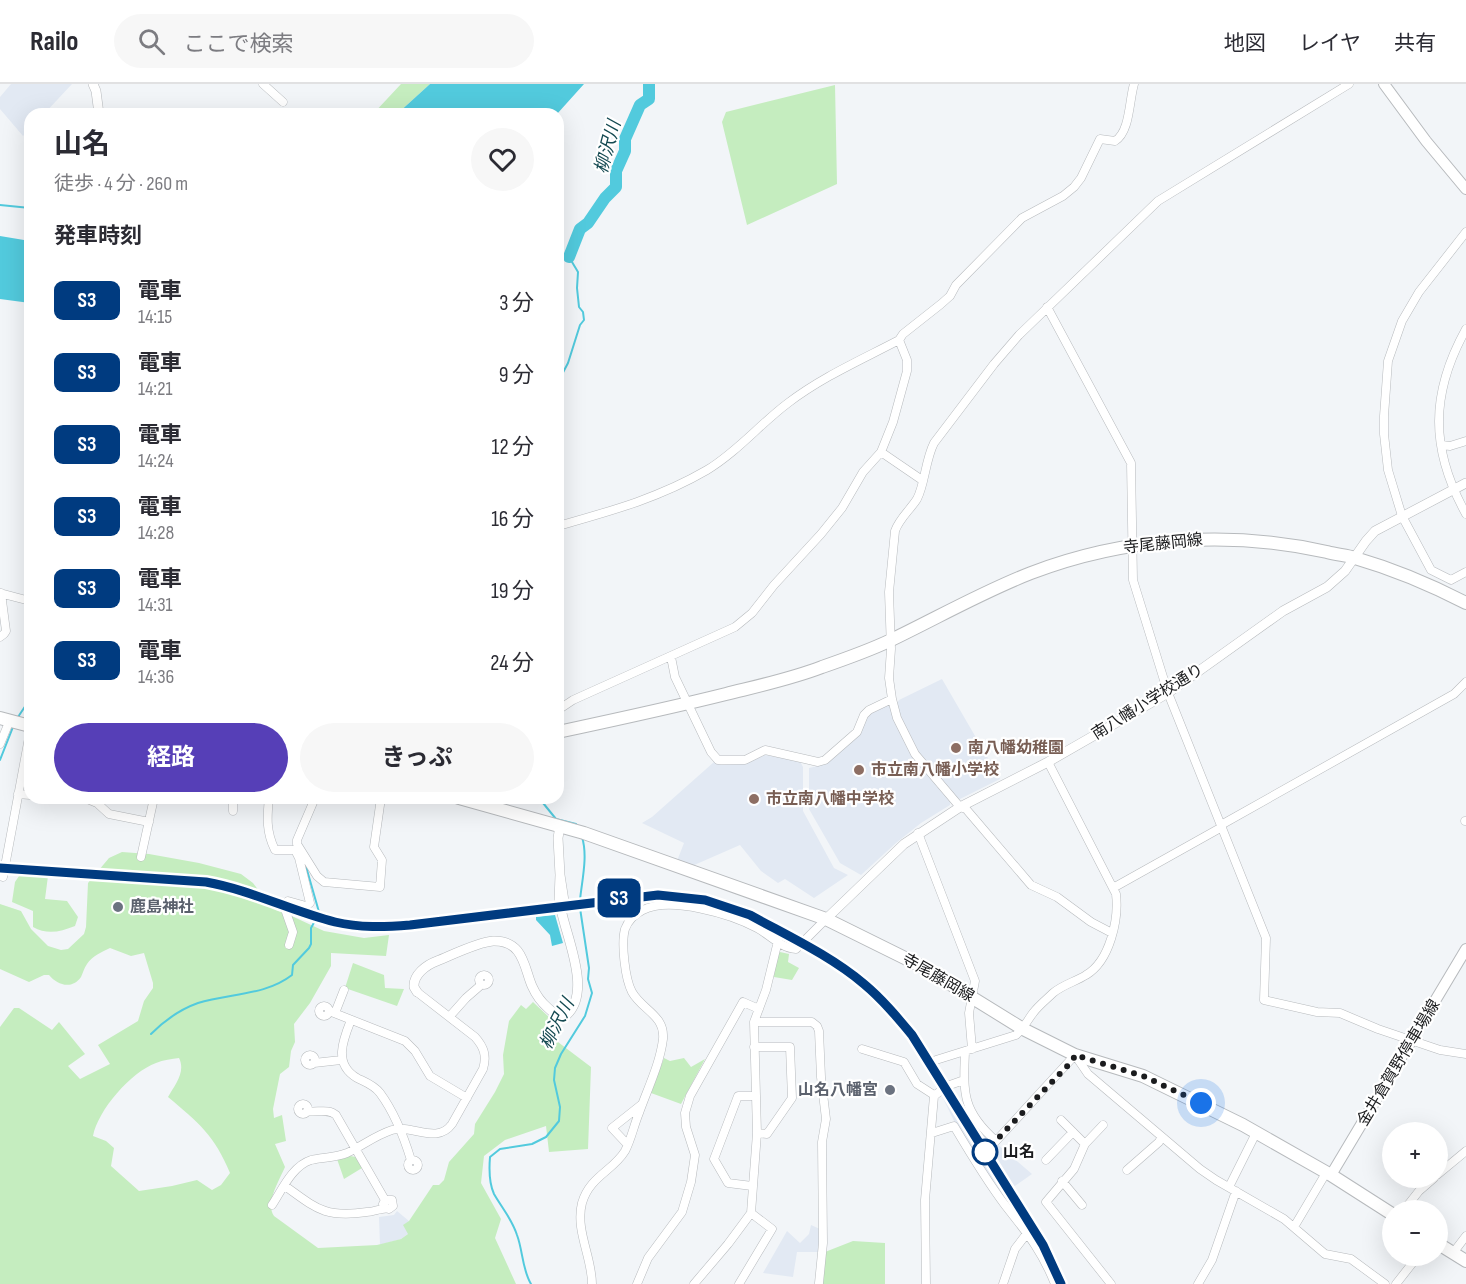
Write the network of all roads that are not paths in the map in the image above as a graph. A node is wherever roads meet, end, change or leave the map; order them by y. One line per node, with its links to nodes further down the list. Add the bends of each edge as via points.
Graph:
1 (93, 84): 7 (street)
2 (262, 84): 6 (street)
3 (1134, 84): 12 (street, via 1122,136 1115,141 1100,139 1074,187 1022,218 956,285 950,296)
4 (1349, 84): 10 (street, via 1158,201)
5 (1384, 84): 8 (main road)
6 (283, 102)
7 (98, 108)
8 (1466, 189)
9 (1466, 231): 20 (street, via 1408,308 1388,361 1386,453)
10 (1047, 307): 16 (street, via 1019,334 933,443); 22 (street, via 1131,463)
11 (1466, 329): 14 (street, via 1440,392 1438,421)
12 (899, 340): 15 (street, via 907,371); 21 (street, via 826,377 744,443 694,477 634,505)
13 (1466, 441): 14 (street)
14 (1442, 445): 18 (street)
15 (881, 452): 16 (street); 30 (street, via 863,472 842,508 752,613 735,627)
16 (922, 480): 29 (street, via 917,498 895,531 889,592)
17 (1466, 483): 18 (street, 南八幡小学校通り)
18 (1453, 489): 19 (street); 20 (street, 南八幡小学校通り)
19 (1466, 514)
20 (1402, 516): 23 (street, 南八幡小学校通り, via 1375,531); 24 (street, via 1431,570 1452,580)
21 (564, 524)
22 (1133, 546): 23 (main road, 寺尾藤岡線, via 1177,540 1255,541); 29 (main road, 寺尾藤岡線, via 1066,560 1030,573); 32 (street, via 1133,580)
23 (1353, 557): 27 (main road, 寺尾藤岡線); 32 (street, 南八幡小学校通り, via 1327,587 1283,611)
24 (1466, 572)
25 (1, 593): 26 (street); 28 (street, via 6,631)
26 (24, 599)
27 (1466, 603)
28 (0, 637)
29 (891, 640): 33 (street); 34 (main road, 寺尾藤岡線, via 778,682)
30 (671, 657): 34 (street); 35 (street)
31 (1466, 682): 55 (street, via 1454,694)
32 (1168, 693): 40 (street, 南八幡小学校通り); 55 (street)
33 (892, 699): 34 (street, via 869,710 856,732 818,762 765,750 745,760 718,760); 51 (street, via 915,754)
34 (687, 704): 38 (main road, 寺尾藤岡線)
35 (564, 706)
36 (5, 719): 37 (main road); 39 (street)
37 (24, 724)
38 (564, 731)
39 (0, 744)
40 (1048, 762): 51 (street, 南八幡小学校通り); 60 (street)
41 (24, 763): 42 (street)
42 (18, 794): 43 (street); 59 (street)
43 (24, 794)
44 (98, 804): 53 (street, via 109,814)
45 (153, 804): 53 (street)
46 (233, 804): 52 (street)
47 (269, 804): 57 (street, via 268,832 275,850 293,849)
48 (312, 804): 57 (street, via 297,840)
49 (380, 804): 57 (street, via 374,847 382,860 380,887 324,882)
50 (497, 804): 54 (main road, 寺尾藤岡線)
51 (960, 807): 56 (street, 南八幡小学校通り); 62 (street, via 966,809 1031,885)
52 (233, 811)
53 (149, 822): 58 (street)
54 (560, 826): 61 (main road, 寺尾藤岡線); 68 (street, via 563,905 578,984 568,1014 564,1017 552,1012 531,985 520,954 494,941 427,966 415,978)
55 (1221, 826): 60 (street); 75 (street, via 1266,938 1264,1000 1340,1013)
56 (918, 833): 61 (street, 南八幡小学校通り); 69 (street, via 975,981)
57 (299, 853): 64 (street, via 310,903 306,906 288,901 286,912 293,932)
58 (141, 857)
59 (3, 877)
60 (1113, 888): 62 (street, via 1117,906)
61 (826, 919): 63 (street, via 796,949); 69 (main road, 寺尾藤岡線)
62 (1112, 933): 74 (street, via 1093,970 1058,989 1033,1013)
63 (778, 942): 70 (street); 88 (street, via 735,918 691,908 649,907 628,922 624,939 629,986 663,1029)
64 (289, 945)
65 (1466, 949): 75 (main road, 金井倉賀野停車場線)
66 (481, 985): 71 (street)
67 (344, 990): 72 (street, via 332,1012)
68 (417, 992): 71 (street)
69 (972, 996): 74 (main road, 寺尾藤岡線); 78 (street)
70 (759, 1009): 73 (street); 126 (street, via 743,1002 685,1113 695,1155 691,1182 682,1212 648,1258)
71 (450, 1016): 87 (street, via 475,1037 484,1051 483,1069)
72 (351, 1020): 81 (street); 87 (street, via 409,1044 430,1076)
73 (754, 1022): 76 (street); 124 (street, via 812,1022 819,1031 826,1119 822,1142 823,1243)
74 (1023, 1029): 78 (street, via 1016,1035); 80 (main road, 寺尾藤岡線)
75 (1413, 1040): 79 (street); 106 (main road, 金井倉賀野停車場線)
76 (754, 1047): 86 (street); 94 (street, via 790,1047 792,1098 767,1134)
77 (862, 1049): 85 (street, via 904,1062 917,1084)
78 (968, 1050): 82 (street); 84 (street)
79 (1466, 1054)
80 (1075, 1055): 84 (street, via 996,1141 971,1114); 96 (main road, 寺尾藤岡線, via 1143,1076); 97 (street, via 1088,1074)
81 (341, 1060): 83 (street); 92 (street, via 349,1072 374,1087)
82 (936, 1060)
83 (314, 1063)
84 (964, 1080): 85 (street)
85 (934, 1095): 95 (street)
86 (755, 1096): 94 (street); 109 (street, via 738,1096 714,1159 728,1183)
87 (466, 1098): 92 (street, via 446,1131 434,1134)
88 (642, 1104): 98 (street); 98 (street, via 612,1128)
89 (307, 1111): 100 (street, via 333,1112)
90 (1061, 1120): 93 (street)
91 (1104, 1125): 99 (street)
92 (400, 1129): 100 (street); 102 (street)
93 (1073, 1132): 99 (street); 103 (street)
94 (757, 1133): 109 (street)
95 (932, 1133): 118 (street, via 954,1126 977,1166); 129 (street, via 925,1200)
96 (1256, 1133): 106 (main road, 寺尾藤岡線); 111 (street)
97 (1161, 1138): 105 (street); 111 (street)
98 (627, 1144): 125 (street, via 624,1152 593,1182 582,1204 582,1235)
99 (1085, 1144): 107 (street, via 1074,1169)
100 (355, 1149): 108 (street, via 306,1162); 108 (street, via 385,1204 367,1212 327,1213)
101 (1466, 1151): 104 (street)
102 (411, 1160)
103 (1046, 1160)
104 (1448, 1166)
105 (1127, 1170)
106 (1328, 1174): 115 (main road, 寺尾藤岡線); 117 (street)
107 (1062, 1181): 114 (street); 132 (street, via 1046,1202)
108 (285, 1186): 113 (street)
109 (752, 1186): 116 (street)
110 (1422, 1188): 112 (street)
111 (1233, 1189): 117 (street); 133 (street, via 1212,1260)
112 (1412, 1200)
113 (272, 1205)
114 (1082, 1205)
115 (1382, 1208)
116 (751, 1213): 127 (street); 128 (street, via 772,1229)
117 (1294, 1227): 134 (street, via 1325,1254 1351,1259)
118 (1028, 1232): 130 (street, via 1013,1253); 131 (street)
119 (1466, 1236): 121 (street)
120 (1448, 1249): 121 (main road)
121 (1453, 1252): 122 (main road)
122 (1466, 1261)
123 (1410, 1266): 135 (street)
124 (819, 1283)
125 (592, 1284)
126 (637, 1284)
127 (694, 1284)
128 (739, 1284)
129 (926, 1284)
130 (1003, 1284)
131 (1055, 1284)
132 (1111, 1284)
133 (1198, 1284)
134 (1385, 1284)
135 (1396, 1284)

